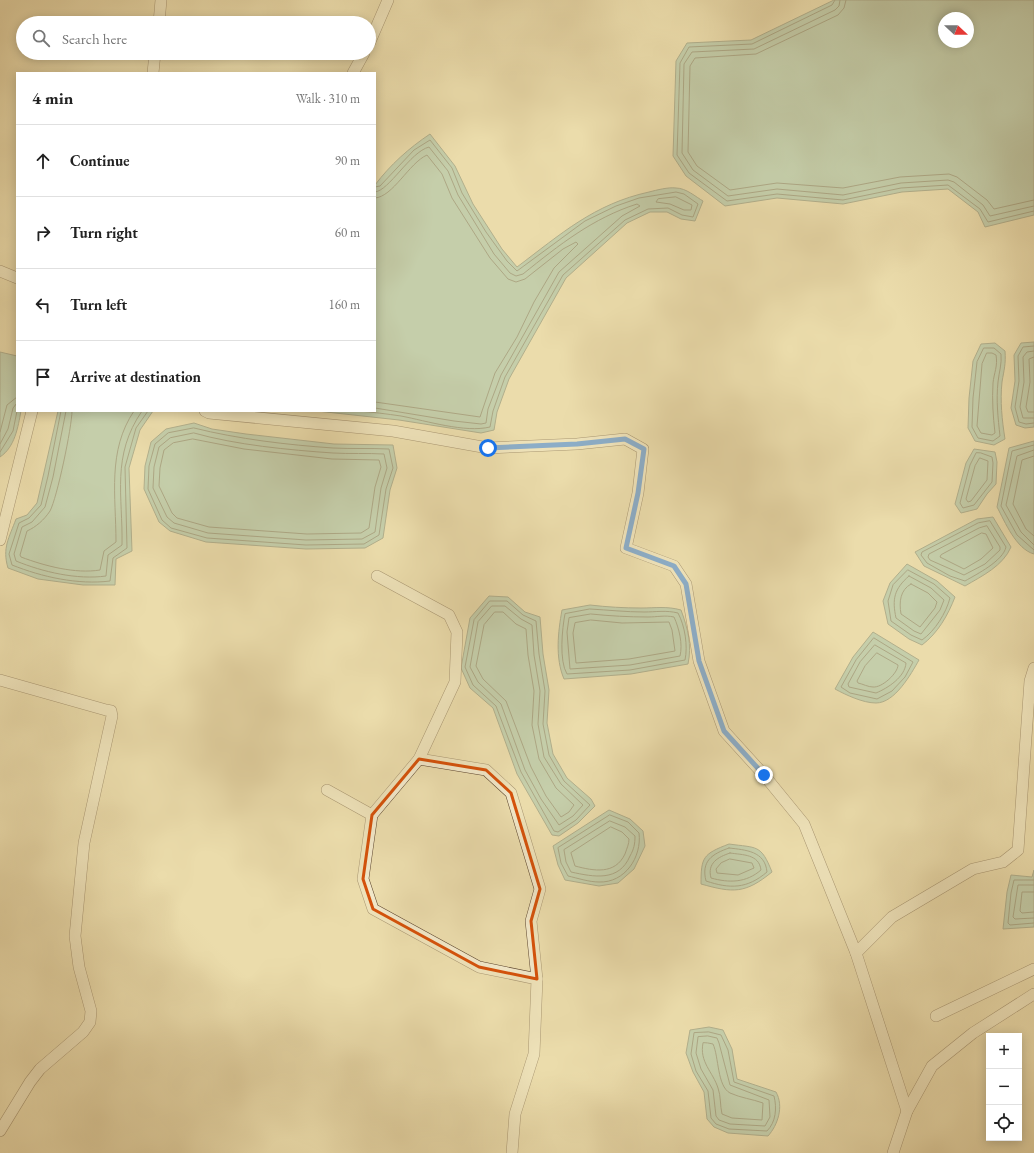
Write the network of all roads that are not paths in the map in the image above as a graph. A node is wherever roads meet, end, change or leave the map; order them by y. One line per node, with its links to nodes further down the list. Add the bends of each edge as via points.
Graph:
1 (161, 0): 3 (street)
2 (388, 0): 4 (street)
3 (160, 16)
4 (376, 28)
5 (155, 60): 7 (street)
6 (360, 60): 8 (street)
7 (153, 72)
8 (354, 72)
9 (0, 271): 10 (street)
10 (16, 278)
11 (32, 412): 13 (street)
12 (207, 412): 20 (street, via 393,431 488,448 625,439 644,449 626,548 674,566 686,584 699,661 724,731 804,824)
13 (0, 540)
14 (377, 576): 17 (street, via 449,615 457,632 455,682)
15 (1034, 668): 20 (street, via 1030,681 1018,850 1003,862 973,869 892,917)
16 (0, 680): 26 (street, via 111,711 112,716 84,843 75,936 79,967 91,1012 90,1022 83,1032 40,1069)
17 (419, 759): 19 (street); 22 (street, via 486,770 511,793 540,889 531,921)
18 (327, 790): 19 (street)
19 (372, 815): 22 (street, via 363,879 374,909 479,967)
20 (856, 953): 25 (street)
21 (1034, 969): 24 (street)
22 (537, 979): 27 (street, via 534,1054 515,1114)
23 (1034, 994): 25 (street, via 973,1033 932,1066)
24 (936, 1016)
25 (906, 1111): 28 (street)
26 (0, 1132)
27 (512, 1153)
28 (893, 1153)

